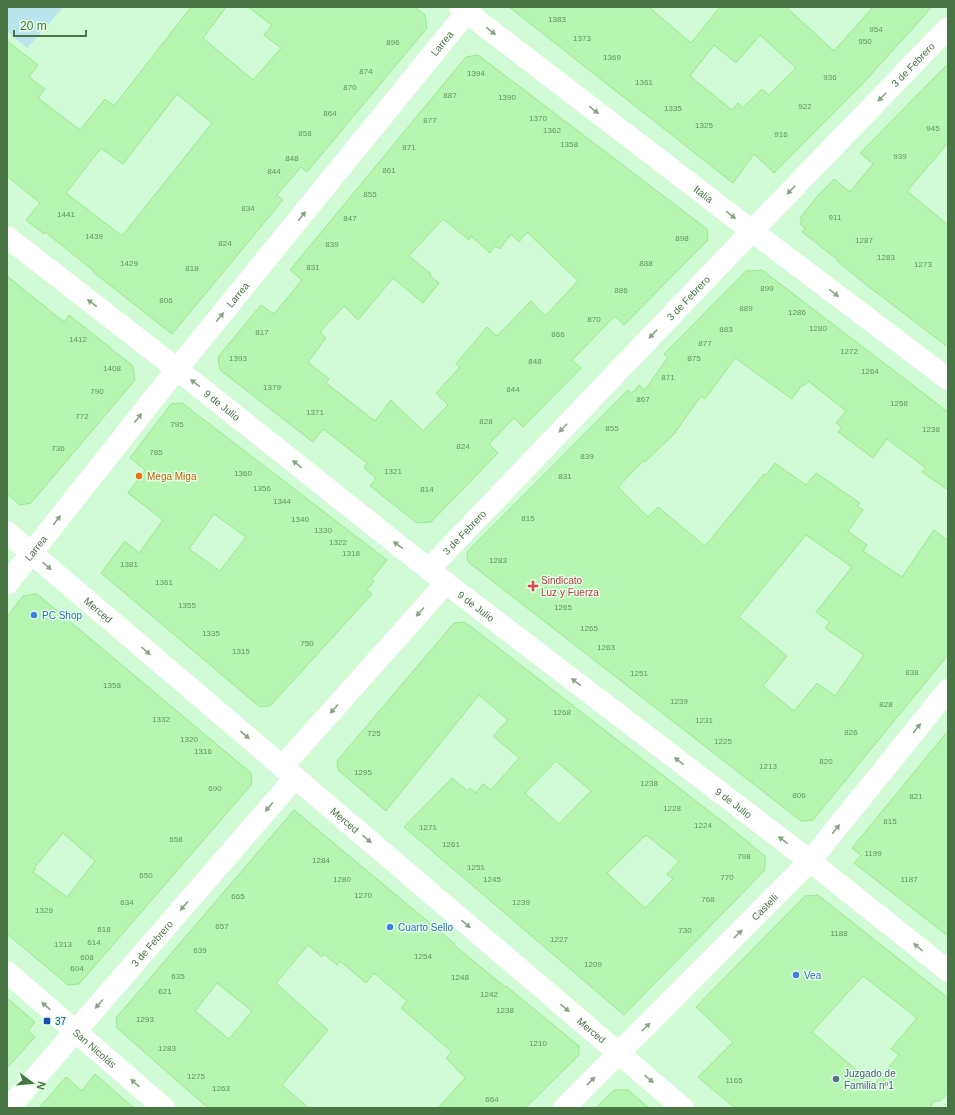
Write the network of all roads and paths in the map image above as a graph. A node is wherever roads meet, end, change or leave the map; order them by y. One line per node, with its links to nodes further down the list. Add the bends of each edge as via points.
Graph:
1 (466, 9): 3 (street, Italia, one-way to 3); 5 (street, Larrea, one-way to 1)
2 (948, 28): 3 (street, 3 de Febrero, one-way to 3)
3 (752, 231): 6 (street, Italia, one-way to 6); 9 (street, 3 de Febrero, one-way to 9)
4 (7, 237): 5 (street, 9 de Julio, one-way to 4)
5 (177, 369): 8 (street, Larrea, one-way to 5); 9 (street, 9 de Julio, one-way to 5)
6 (948, 379)
7 (7, 532): 8 (street, Merced)
8 (31, 552): 11 (street, Larrea); 13 (street, Merced, one-way to 13)
9 (429, 569): 10 (street, 9 de Julio)
10 (446, 583): 13 (street, 3 de Febrero, one-way to 13); 14 (street, 9 de Julio, one-way to 10)
11 (7, 584)
12 (948, 690): 14 (street, Castelli, one-way to 12)
13 (288, 772): 17 (street, 3 de Febrero, one-way to 17); 18 (street, Merced, one-way to 18)
14 (810, 861): 15 (street, 9 de Julio, one-way to 14); 18 (street, Castelli, one-way to 14)
15 (948, 971)
16 (7, 972): 17 (street, San Nicolás, one-way to 16)
17 (76, 1032): 19 (street, 3 de Febrero); 20 (street, San Nicolás, one-way to 17)
18 (619, 1054): 21 (street, Castelli, one-way to 18); 22 (street, Merced, one-way to 22)
19 (9, 1108)
20 (164, 1108)
21 (564, 1108)
22 (683, 1108)

